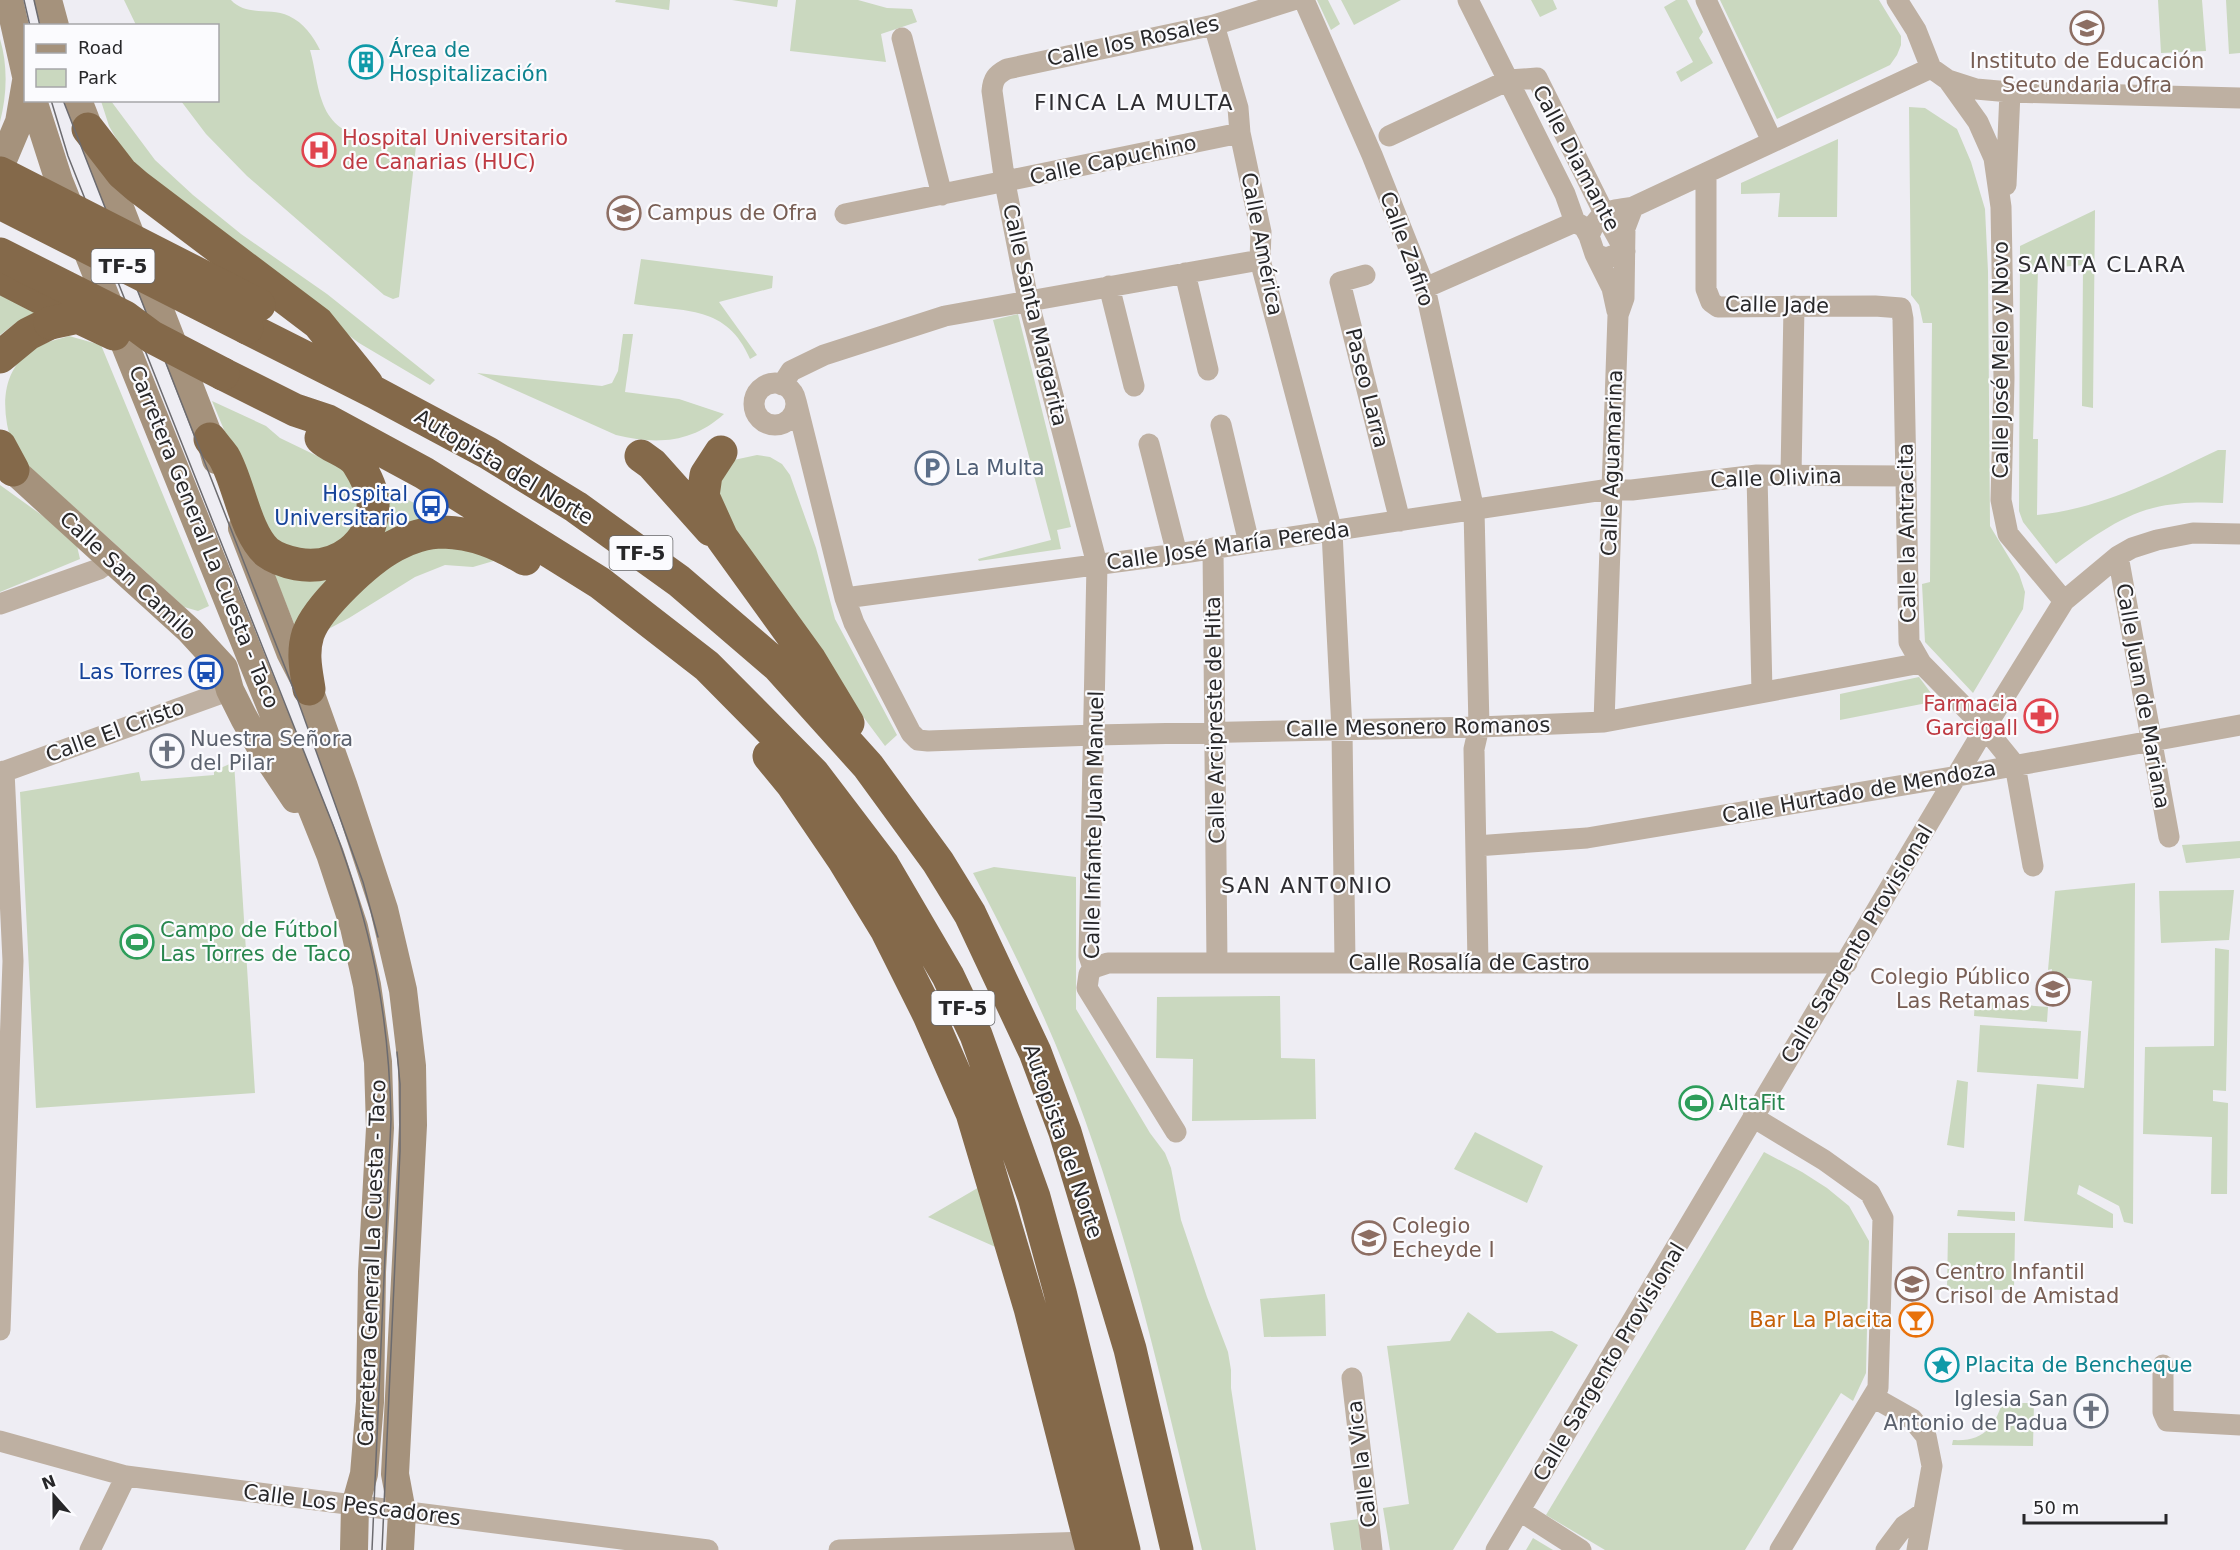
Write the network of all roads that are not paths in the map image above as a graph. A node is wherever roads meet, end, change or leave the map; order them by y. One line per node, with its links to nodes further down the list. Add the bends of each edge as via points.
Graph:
1 (48, 0): 8 (main road)
2 (1293, 0): 9 (street, Calle los Rosales)
3 (1304, 0): 43 (street, Calle Zafiro)
4 (1468, 0): 15 (street)
5 (1706, 0): 24 (street)
6 (1897, 0): 10 (street)
7 (7, 5): 12 (main road)
8 (54, 24)
9 (1214, 25): 13 (street, Calle los Rosales); 22 (street, Calle América, via 1238,108)
10 (1916, 30): 14 (street); 16 (street)
11 (902, 38): 29 (street)
12 (24, 69)
13 (1007, 69): 28 (street, Calle Santa Margarita, via 997,75 992,91)
14 (1940, 74): 16 (street); 17 (street, via 1976,89); 32 (street, via 1978,122 1994,158)
15 (1509, 80): 23 (street, Calle Diamante); 33 (street, Calle Diamante, via 1537,78); 35 (street)
16 (1905, 80): 24 (street)
17 (2010, 92): 19 (street); 32 (street, via 2008,177)
18 (24, 93): 25 (main road, via 19,122)
19 (2240, 98)
20 (34, 102): 105 (main road, Carretera General La Cuesta - Taco, via 59,181)
21 (83, 115): 51 (highway, via 122,173 318,323); 60 (main road, Carretera General La Cuesta - Taco)
22 (1240, 133): 28 (street, Calle Capuchino); 38 (street, Calle América, via 1260,232)
23 (1389, 136)
24 (1772, 141): 27 (street)
25 (0, 166)
26 (0, 173): 48 (highway, bridge)
27 (1706, 173): 31 (street); 45 (street, Calle Jade, via 1706,289 1711,302 1718,307)
28 (1005, 183): 29 (street, Calle Capuchino); 44 (street, Calle Santa Margarita)
29 (942, 195): 34 (street, Calle Capuchino)
30 (0, 203): 48 (highway, Autopista del Norte / TF-5, bridge)
31 (1633, 207): 33 (street); 36 (street, Calle Aguamarina, via 1625,228)
32 (2001, 207): 84 (street, Calle José Melo y Novo, via 2001,500 2008,534)
33 (1604, 213): 35 (street); 36 (street, Calle Diamante)
34 (845, 214)
35 (1586, 237): 36 (street, via 1606,258); 43 (street); 47 (street, via 1612,288)
36 (1625, 251): 47 (street, Calle Aguamarina, via 1624,298)
37 (0, 254): 50 (highway, TF-5, bridge, via 125,318)
38 (1260, 260): 39 (street); 73 (street, Calle América)
39 (1185, 273): 42 (street); 53 (street)
40 (1365, 276): 71 (street, Paseo Larra, via 1340,282)
41 (0, 277): 49 (highway)
42 (1109, 286): 44 (street); 55 (street)
43 (1425, 288): 69 (street, Calle Zafiro)
44 (1028, 300): 54 (street, via 945,316 824,356 791,371); 81 (street, Calle Santa Margarita)
45 (1794, 306): 46 (street, Calle Jade); 66 (street)
46 (1900, 308): 67 (street, Calle la Antracita)
47 (1618, 315): 68 (street, Calle Aguamarina)
48 (253, 316): 51 (highway); 56 (highway, Autopista del Norte / TF-5)
49 (64, 320): 50 (highway, bridge, via 115,334); 52 (highway, via 28,334)
50 (152, 337): 58 (highway, TF-5, bridge)
51 (333, 341): 56 (highway)
52 (0, 357)
53 (1208, 370)
54 (782, 385): 57 (street); 57 (street, via 762,388 755,398 754,407 763,422 780,425 789,420)
55 (1134, 386)
56 (374, 392): 100 (highway, Autopista del Norte / TF-5, via 488,453 576,507 679,580 778,666)
57 (796, 401): 83 (street)
58 (295, 410): 60 (highway, via 323,441 356,461 371,492 371,520 364,536 334,563 312,567 268,553 256,540 224,458); 82 (highway, TF-5, via 328,421 424,473)
59 (1221, 425): 76 (street)
60 (210, 439): 88 (main road, Carretera General La Cuesta - Taco, via 290,652)
61 (1149, 444): 78 (street)
62 (721, 452): 75 (highway, via 706,475 703,496)
63 (641, 456): 75 (highway)
64 (3, 459): 80 (main road, Calle San Camilo)
65 (1756, 475): 66 (street, Calle Olivina); 68 (street, Calle Olivina, via 1632,490); 90 (street)
66 (1791, 475): 67 (street, Calle Olivina)
67 (1906, 476): 86 (street, Calle la Antracita, via 1909,642)
68 (1610, 489): 69 (street, Calle José María Pereda); 91 (street, Calle Aguamarina)
69 (1474, 510): 71 (street, Calle José María Pereda); 93 (street, Calle Zafiro)
70 (2240, 516): 72 (street)
71 (1400, 521): 73 (street, Calle José María Pereda)
72 (2240, 522)
73 (1332, 532): 76 (street, Calle José María Pereda); 95 (street, Calle América)
74 (2240, 534): 79 (street, Calle Sargento Provisional, via 2193,532 2132,548)
75 (722, 538): 100 (highway, via 843,711)
76 (1249, 543): 77 (street, Calle José María Pereda)
77 (1213, 548): 78 (street, Calle José María Pereda); 96 (street, Calle Arcipreste de Hita)
78 (1177, 554): 81 (street, Calle José María Pereda)
79 (2118, 556): 84 (street, Calle Sargento Provisional); 98 (street, Calle Juan de Mariana)
80 (112, 560): 85 (street); 89 (main road, Calle San Camilo, via 204,645 224,668)
81 (1098, 564): 83 (street, Calle José María Pereda); 97 (street, Calle Infante Juan Manuel)
82 (600, 584): 87 (highway, TF-5); 88 (highway, via 567,585 480,536 441,532 407,540 382,554 324,607 311,627 304,656)
83 (845, 598): 97 (street, Calle Mesonero Romanos, via 854,623 918,740)
84 (2064, 600): 94 (street, Calle Sargento Provisional)
85 (0, 604)
86 (1922, 663): 90 (street, Calle Mesonero Romanos); 94 (street, Calle la Antracita)
87 (707, 666): 125 (highway, via 732,716 792,784 887,931 972,1113 1030,1308); 131 (highway, TF-5, via 813,773 883,865 948,976 976,1035 1034,1197)
88 (309, 689): 123 (main road, Carretera General La Cuesta - Taco, via 384,909 402,990 412,1066 413,1125 395,1474)
89 (230, 690): 101 (street, Calle El Cristo); 105 (main road, Calle San Camilo, via 261,748)
90 (1761, 692): 91 (street, Calle Mesonero Romanos)
91 (1604, 722): 93 (street, Calle Mesonero Romanos)
92 (2240, 725): 98 (street, Calle Hurtado de Mendoza)
93 (1479, 727): 95 (street, Calle Mesonero Romanos); 104 (street, Calle Zafiro, via 1474,749)
94 (1985, 728): 99 (street, Calle la Antracita); 102 (street, Calle Sargento Provisional)
95 (1342, 730): 96 (street, Calle Mesonero Romanos); 108 (street, Calle América)
96 (1216, 732): 97 (street, Calle Mesonero Romanos); 107 (street, Calle Arcipreste de Hita)
97 (1095, 735): 111 (street, Calle Infante Juan Manuel, via 1089,956)
98 (2151, 741): 99 (street, Calle Hurtado de Mendoza); 103 (street, Calle Juan de Mariana)
99 (2015, 765): 102 (street, Calle Hurtado de Mendoza); 106 (street)
100 (868, 766): 132 (highway, Autopista del Norte / TF-5, via 938,862 970,914 1035,1052 1065,1132 1130,1349)
101 (2, 772): 114 (street, via 13,961)
102 (1958, 776): 104 (street, Calle Hurtado de Mendoza, via 1587,838); 110 (street, Calle Sargento Provisional)
103 (2169, 837)
104 (1476, 846): 109 (street, Calle Zafiro)
105 (330, 854): 121 (main road, Carretera General La Cuesta - Taco, via 354,927 378,1062 380,1128 370,1402 364,1474)
106 (2033, 866)
107 (1217, 963): 108 (street, Calle Rosalía de Castro); 111 (street, Calle Rosalía de Castro, via 1108,963)
108 (1345, 963): 109 (street, Calle Rosalía de Castro)
109 (1478, 963): 110 (street, Calle Rosalía de Castro)
110 (1847, 963): 112 (street, Calle Sargento Provisional)
111 (1093, 968): 113 (street, Calle Infante Juan Manuel, via 1087,981 1091,996)
112 (1753, 1117): 117 (street, via 1870,1193 1883,1218 1878,1388); 122 (street, Calle Sargento Provisional)
113 (1176, 1132)
114 (0, 1330)
115 (2163, 1365): 118 (street, via 2163,1412 2167,1421)
116 (1352, 1378): 133 (street, Calle la Vica)
117 (1873, 1397): 124 (street, via 1912,1419 1926,1436 1932,1466); 136 (street)
118 (2240, 1425)
119 (0, 1441): 120 (street, Calle Los Pescadores)
120 (126, 1476): 121 (street, Calle Los Pescadores); 126 (street)
121 (355, 1506): 123 (street, Calle Los Pescadores); 127 (main road, Carretera General La Cuesta - Taco)
122 (1520, 1511): 134 (street, Calle Sargento Provisional); 135 (street)
123 (402, 1512): 128 (main road, Carretera General La Cuesta - Taco); 129 (street, Calle Los Pescadores)
124 (1923, 1513): 137 (street, via 1904,1526); 138 (street)
125 (1091, 1546): 130 (street)
126 (90, 1550)
127 (354, 1550)
128 (400, 1550)
129 (708, 1550)
130 (839, 1550)
131 (1124, 1550)
132 (1177, 1550)
133 (1372, 1550)
134 (1496, 1550)
135 (1581, 1550)
136 (1780, 1550)
137 (1886, 1550)
138 (1917, 1550)

